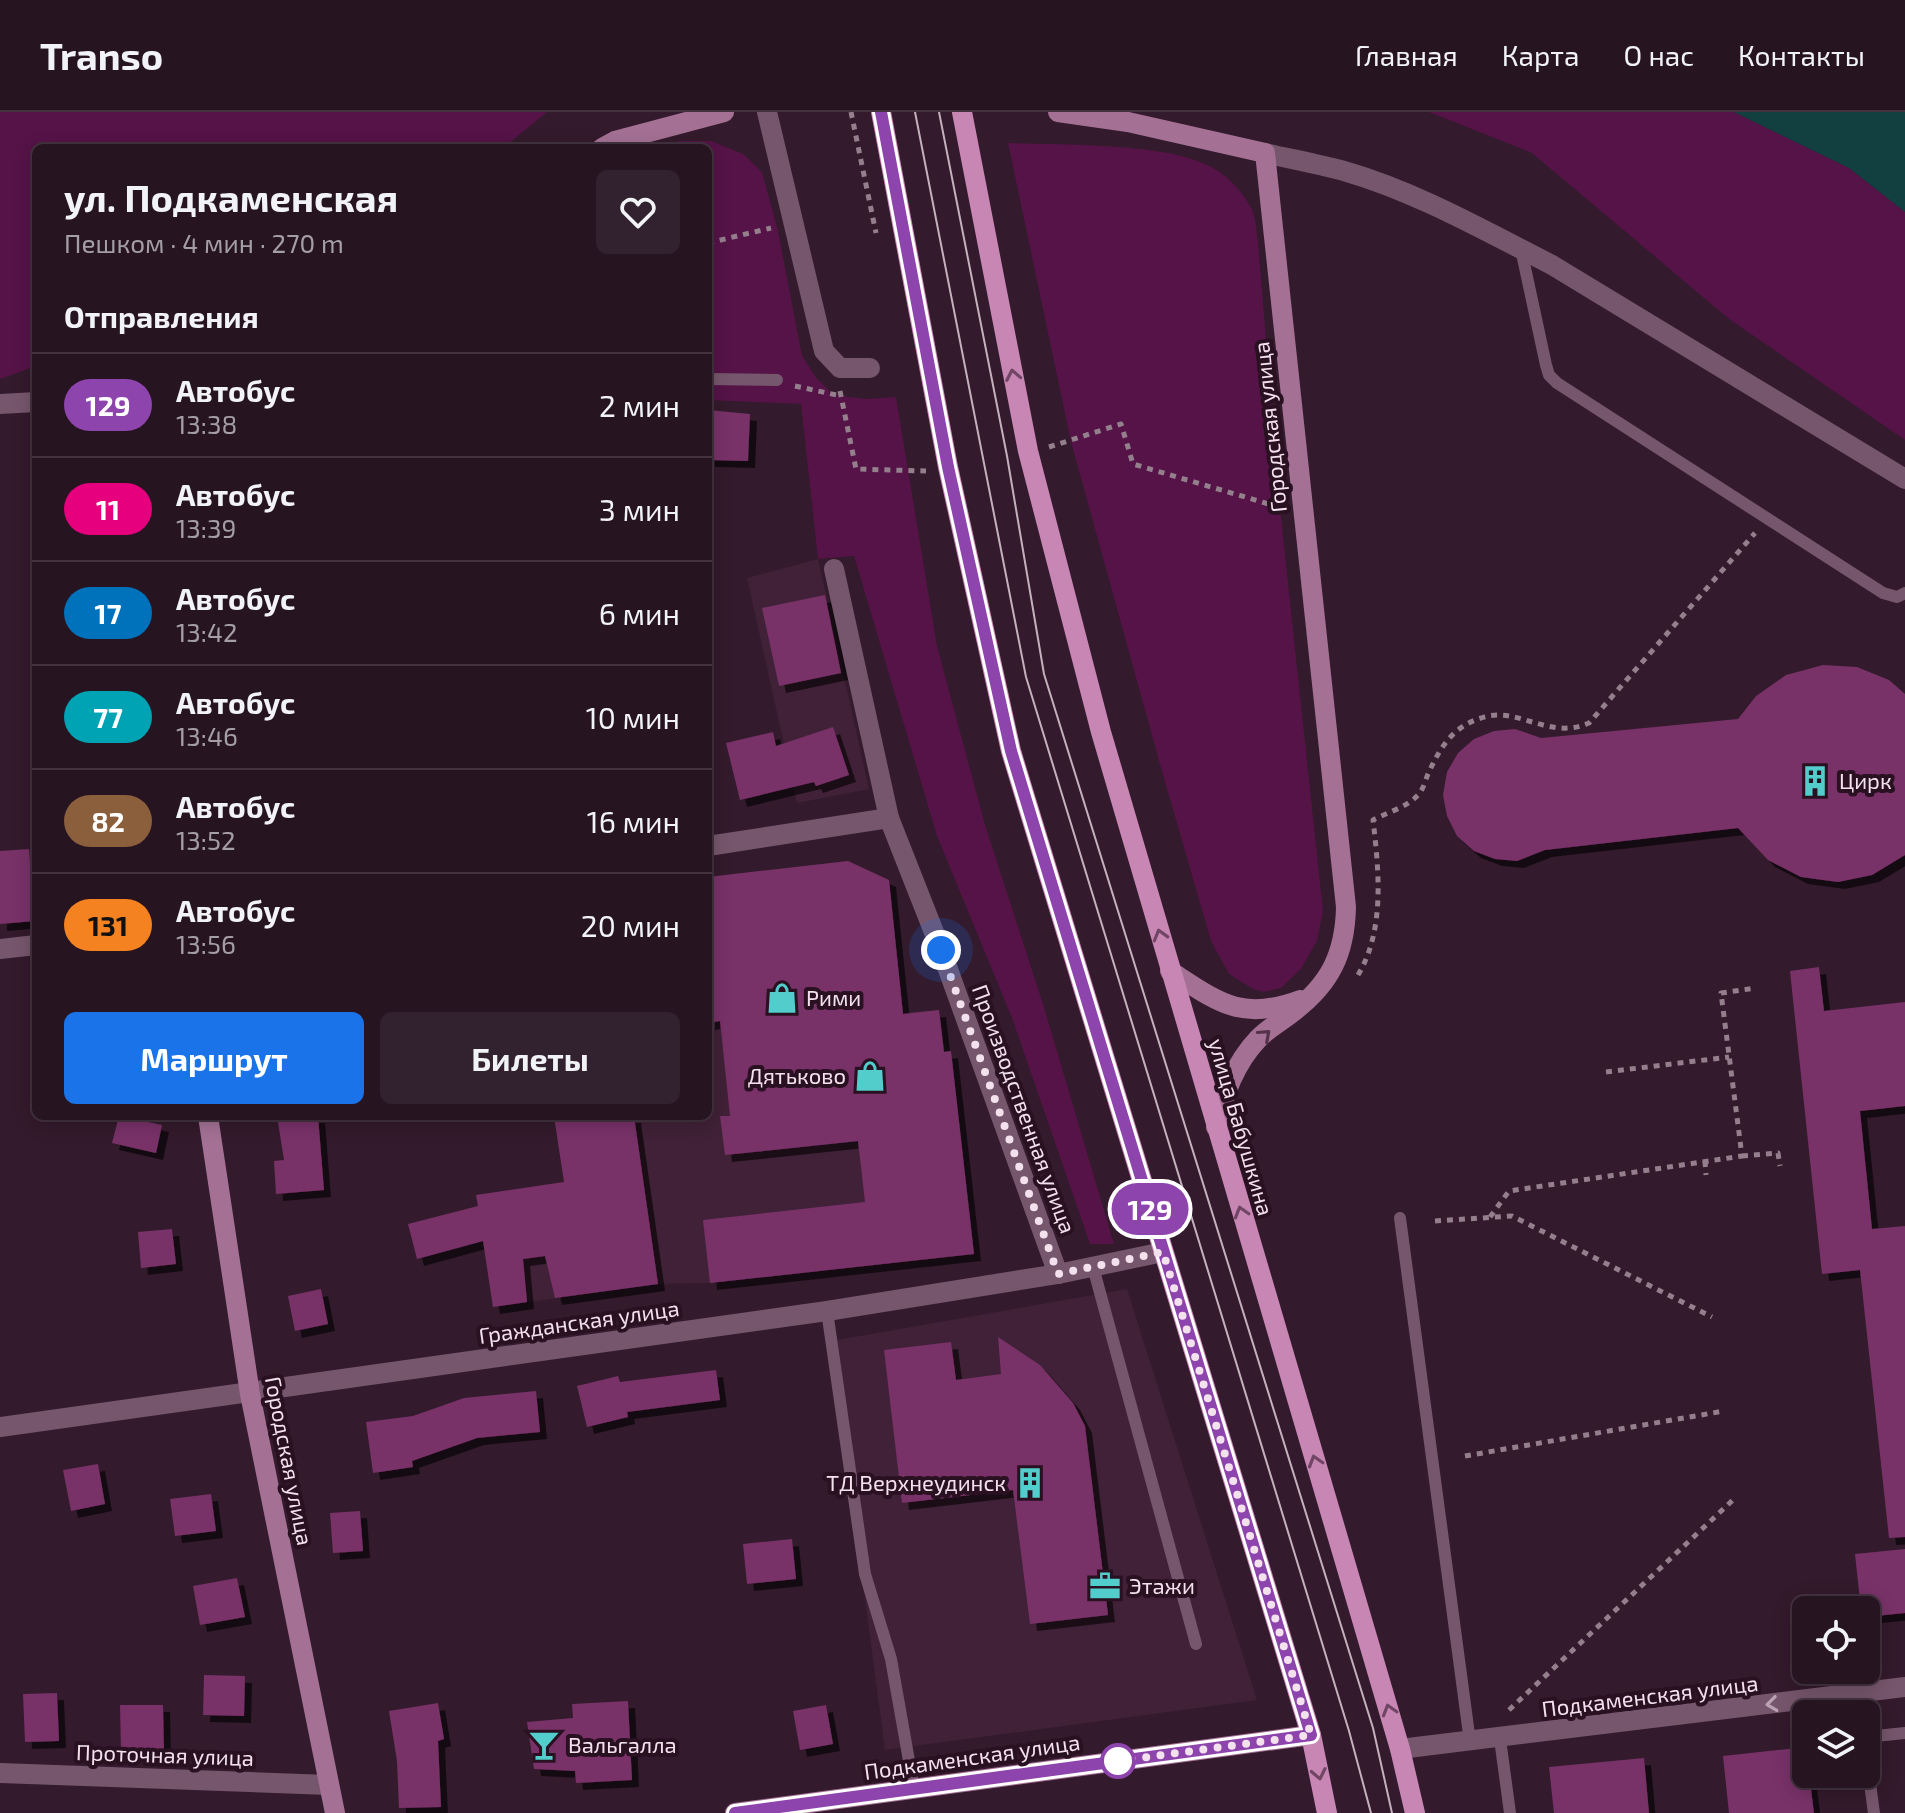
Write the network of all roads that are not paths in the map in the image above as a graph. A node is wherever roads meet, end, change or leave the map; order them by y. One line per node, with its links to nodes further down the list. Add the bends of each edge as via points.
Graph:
1 (724, 112): 6 (street)
2 (767, 112): 9 (street, via 824,351 840,368)
3 (881, 112): 26 (main road, via 948,467 1011,751)
4 (962, 112): 21 (main road, улица Бабушкина, one-way to 4, via 1101,732)
5 (1058, 112): 7 (street)
6 (609, 144)
7 (1265, 153): 8 (street, via 1345,172 1411,196); 22 (street, Городская улица, via 1346,907 1343,948)
8 (1521, 249): 14 (street); 16 (lane, via 1549,375 1557,383 1883,593)
9 (870, 368)
10 (712, 379): 11 (lane)
11 (777, 380)
12 (32, 402): 13 (street)
13 (0, 404)
14 (1905, 479)
15 (834, 569): 17 (street, Производственная улица)
16 (1905, 593)
17 (889, 818): 18 (street); 28 (street, Производственная улица)
18 (712, 845)
19 (32, 945): 20 (street)
20 (0, 949)
21 (1170, 971): 22 (street, via 1227,1006 1249,1010 1280,1008); 24 (main road, улица Бабушкина)
22 (1315, 995): 24 (street, Городская улица, one-way to 22, via 1228,1082 1259,1038)
23 (209, 1120): 30 (street, Городская улица)
24 (1216, 1127): 41 (main road, улица Бабушкина, one-way to 24)
25 (1400, 1218): 40 (lane)
26 (1163, 1252): 27 (street, Гражданская улица); 38 (main road)
27 (1093, 1267): 28 (street, Гражданская улица); 32 (lane)
28 (1058, 1274): 29 (street, Гражданская улица)
29 (827, 1311): 30 (street, Гражданская улица); 45 (lane, via 865,1574 891,1659)
30 (250, 1394): 31 (street, Гражданская улица); 43 (street, Городская улица)
31 (0, 1427)
32 (1196, 1644)
33 (1905, 1687): 34 (street, Подкаменская улица)
34 (1870, 1700)
35 (1792, 1709): 36 (street, Подкаменская улица, one-way to 36)
36 (1500, 1729): 40 (street, Подкаменская улица); 51 (lane)
37 (1905, 1733): 39 (lane)
38 (1311, 1735): 45 (street, Подкаменская улица); 49 (main road, one-way to 49)
39 (1880, 1736)
40 (1470, 1742): 41 (street, Подкаменская улица)
41 (1400, 1749): 50 (main road, улица Бабушкина)
42 (0, 1773): 43 (street, Проточная улица)
43 (329, 1785): 47 (street, Городская улица)
44 (1871, 1788): 52 (lane)
45 (914, 1789): 46 (street, Подкаменская улица)
46 (854, 1805): 48 (street, Подкаменская улица)
47 (335, 1813)
48 (735, 1813)
49 (1327, 1813)
50 (1415, 1813)
51 (1510, 1813)
52 (1874, 1813)

